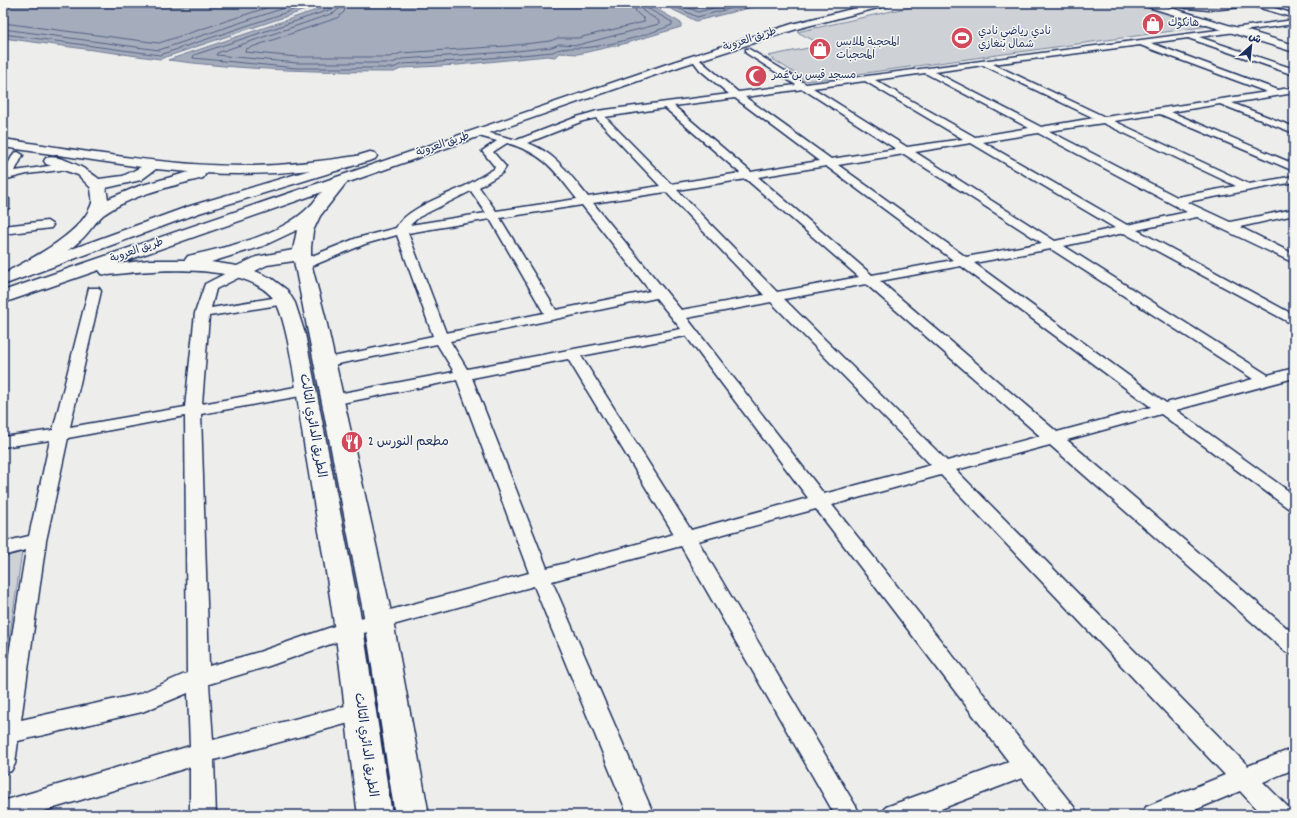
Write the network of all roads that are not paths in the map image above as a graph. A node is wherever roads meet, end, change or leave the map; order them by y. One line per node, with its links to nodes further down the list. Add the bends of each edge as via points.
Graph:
1 (854, 3): 46 (main road, طريق العروبة, via 742,33)
2 (886, 3): 26 (main road, طريق العروبة, via 796,26)
3 (1146, 3): 4 (street); 18 (main road)
4 (1150, 3)
5 (1156, 3): 20 (main road)
6 (1176, 3): 10 (street, via 1188,7)
7 (1263, 3): 8 (street)
8 (1255, 4): 9 (street); 13 (street)
9 (1234, 6): 10 (street); 11 (street)
10 (1214, 9): 12 (street)
11 (1255, 14)
12 (1235, 16)
13 (1294, 16)
14 (1249, 21): 15 (street)
15 (1266, 22): 17 (street); 20 (street)
16 (1294, 22): 17 (street)
17 (1281, 23): 19 (street)
18 (1212, 27): 20 (main road); 21 (street)
19 (1294, 28)
20 (1232, 29): 23 (main road)
21 (1186, 35): 22 (street); 28 (street)
22 (1137, 42): 25 (street); 32 (street)
23 (1294, 49)
24 (750, 51): 30 (street)
25 (982, 62): 27 (street); 39 (street)
26 (699, 63): 33 (street); 42 (main road, طريق العروبة, via 677,64)
27 (925, 70): 29 (street); 40 (street)
28 (1294, 72)
29 (866, 78): 30 (street); 43 (street)
30 (804, 86): 33 (street); 47 (street)
31 (1294, 90): 32 (street)
32 (1278, 93): 34 (street); 35 (street)
33 (736, 95): 36 (street); 51 (street)
34 (1294, 99)
35 (1221, 102): 37 (street); 41 (street)
36 (666, 104): 38 (street); 56 (street)
37 (1161, 111): 39 (street); 54 (street)
38 (597, 114): 44 (street); 62 (street)
39 (1103, 120): 40 (street); 63 (street)
40 (1037, 130): 43 (street); 67 (street)
41 (1294, 130)
42 (478, 133): 44 (street); 59 (main road, طريق العروبة)
43 (972, 140): 47 (street); 77 (street)
44 (511, 142): 61 (street, via 487,151 501,167); 66 (street, via 547,156)
45 (3, 143): 52 (main road)
46 (408, 144)
47 (906, 150): 51 (street); 80 (street)
48 (379, 153): 50 (main road, طريق العروبة)
49 (10, 154): 53 (main road); 57 (street, via 14,165)
50 (357, 160): 55 (main road, via 295,168); 65 (main road, طريق العروبة)
51 (827, 163): 56 (street); 83 (street)
52 (153, 164): 55 (main road); 60 (main road, via 149,169 134,176)
53 (69, 166): 57 (street); 60 (main road, via 84,172)
54 (1294, 168)
55 (233, 170): 73 (main road, via 191,176 150,187 119,199)
56 (748, 175): 62 (street); 87 (street)
57 (5, 176)
58 (1294, 179): 63 (street)
59 (342, 180): 69 (main road, الطريق الدائري الثالث); 71 (main road, طريق العروبة)
60 (98, 184): 73 (main road, via 100,201)
61 (472, 186): 74 (street); 79 (street, via 415,215 406,221)
62 (668, 188): 66 (street); 92 (street)
63 (1248, 188): 67 (street)
64 (3, 199): 68 (street)
65 (222, 201): 71 (main road, via 242,204 247,208); 86 (main road, طريق العروبة)
66 (585, 201): 74 (street); 90 (street)
67 (1176, 201): 72 (street)
68 (3, 208)
69 (314, 211): 81 (main road, الطريق الدائري الثالث, via 303,236); 84 (main road, via 286,229 254,244)
70 (1294, 212): 76 (street)
71 (247, 213): 88 (main road, طريق العروبة)
72 (1198, 213): 76 (street); 77 (street)
73 (94, 214): 86 (main road, via 83,229 65,245)
74 (493, 215): 79 (street); 95 (street)
75 (47, 225): 78 (street)
76 (1228, 226): 82 (street)
77 (1124, 228): 80 (street); 97 (street)
78 (3, 230)
79 (401, 230): 81 (street); 99 (street)
80 (1053, 245): 83 (street); 104 (street)
81 (301, 259): 85 (main road, via 262,261); 101 (main road, الطريق الدائري الثالث, via 316,320)
82 (1294, 259)
83 (961, 262): 87 (street); 107 (street)
84 (161, 265): 85 (main road, via 202,266); 88 (main road, via 102,271)
85 (239, 272): 93 (main road, via 267,283); 94 (street, via 210,287)
86 (6, 279)
87 (870, 280): 92 (street); 110 (street)
88 (31, 287): 91 (main road, طريق العروبة)
89 (94, 291): 109 (street)
90 (659, 293): 95 (street); 96 (street)
91 (3, 297)
92 (775, 298): 96 (street); 112 (street)
93 (285, 300): 94 (street); 105 (main road, الطريق الدائري الثالث, via 297,342)
94 (202, 313): 108 (street)
95 (552, 315): 99 (street)
96 (678, 316): 98 (street)
97 (1294, 321)
98 (690, 331): 100 (street); 113 (street)
99 (441, 338): 101 (street); 103 (street)
100 (572, 354): 103 (street); 115 (street)
101 (323, 363): 106 (main road, الطريق الدائري الثالث)
102 (1294, 373): 104 (street)
103 (462, 375): 106 (street); 118 (street)
104 (1266, 381): 107 (street)
105 (306, 390): 108 (street); 120 (main road, الطريق الدائري الثالث)
106 (332, 400): 119 (main road, الطريق الدائري الثالث)
107 (1163, 407): 110 (street); 114 (street)
108 (193, 410): 109 (street); 122 (street)
109 (60, 434): 111 (street); 116 (street)
110 (1053, 439): 112 (street); 121 (street)
111 (3, 442)
112 (944, 468): 113 (street); 129 (street)
113 (820, 502): 115 (street); 128 (street)
114 (1294, 504)
115 (687, 539): 118 (street); 135 (street)
116 (37, 541): 117 (street); 124 (street)
117 (3, 549)
118 (541, 578): 119 (street); 134 (street)
119 (379, 620): 120 (street); 133 (main road, الطريق الدائري الثالث)
120 (349, 629): 122 (street, via 261,660); 123 (main road, الطريق الدائري الثالث)
121 (1294, 646)
122 (198, 678): 124 (street, via 142,703); 125 (street)
123 (360, 711): 125 (street); 132 (main road, الطريق الدائري الثالث)
124 (8, 733): 127 (street)
125 (202, 753): 130 (street); 131 (street)
126 (1294, 758): 129 (street)
127 (3, 764)
128 (1026, 766): 136 (street); 137 (street)
129 (1243, 779): 138 (street); 139 (street)
130 (3, 812)
131 (204, 815)
132 (375, 815)
133 (412, 815)
134 (640, 815)
135 (848, 815)
136 (895, 815)
137 (1065, 815)
138 (1155, 815)
139 (1279, 815)

